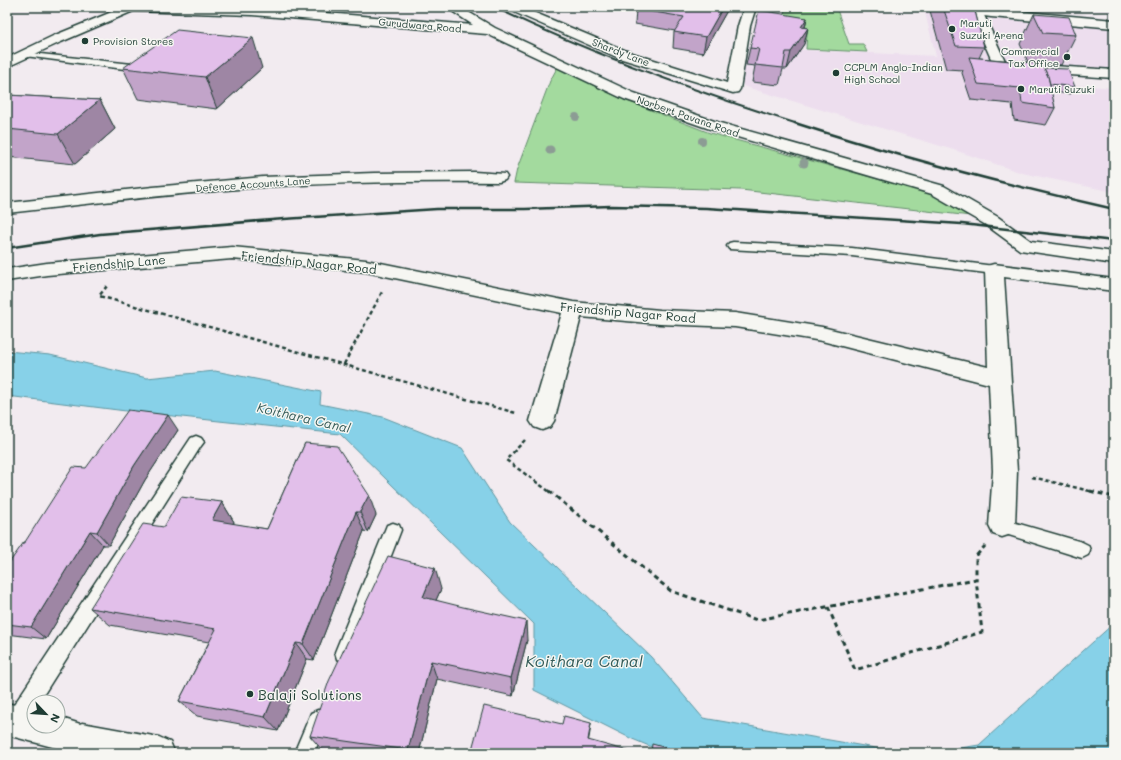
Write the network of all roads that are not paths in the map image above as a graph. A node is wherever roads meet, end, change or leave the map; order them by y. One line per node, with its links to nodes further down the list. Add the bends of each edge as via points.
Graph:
1 (133, 7): 9 (street, Gurudwara Road, via 252,11); 10 (street)
2 (452, 7): 9 (street, Norbert Pavana Road)
3 (511, 7): 4 (street, Shardy Lane, via 624,55 733,89 744,26)
4 (750, 7)
5 (950, 7): 6 (street)
6 (981, 9): 7 (street); 8 (street); 13 (street, via 1001,67)
7 (1114, 17)
8 (1114, 24)
9 (491, 31): 18 (street, Norbert Pavana Road, via 522,49 629,96 715,126 938,190 992,221 1026,246)
10 (25, 54): 11 (street); 12 (lane)
11 (7, 63)
12 (132, 67)
13 (1114, 74)
14 (499, 177): 15 (street, Defence Accounts Lane, via 430,176 299,180 166,190)
15 (7, 208)
16 (733, 246): 19 (lane, via 852,252)
17 (232, 253): 20 (street, Friendship Lane, via 47,269); 22 (street, Friendship Nagar Road, via 366,266)
18 (1114, 258)
19 (994, 270): 21 (street); 23 (street)
20 (7, 275)
21 (1114, 284)
22 (573, 309): 23 (street, Friendship Nagar Road, via 660,317 734,320 822,334); 24 (street)
23 (999, 378): 26 (street, via 1005,471)
24 (542, 420)
25 (196, 442): 31 (lane)
26 (1002, 526): 28 (lane)
27 (393, 530): 29 (lane)
28 (1082, 550)
29 (337, 671)
30 (325, 701): 34 (lane)
31 (11, 720): 32 (street)
32 (78, 746): 33 (street)
33 (159, 753)
34 (304, 753)

